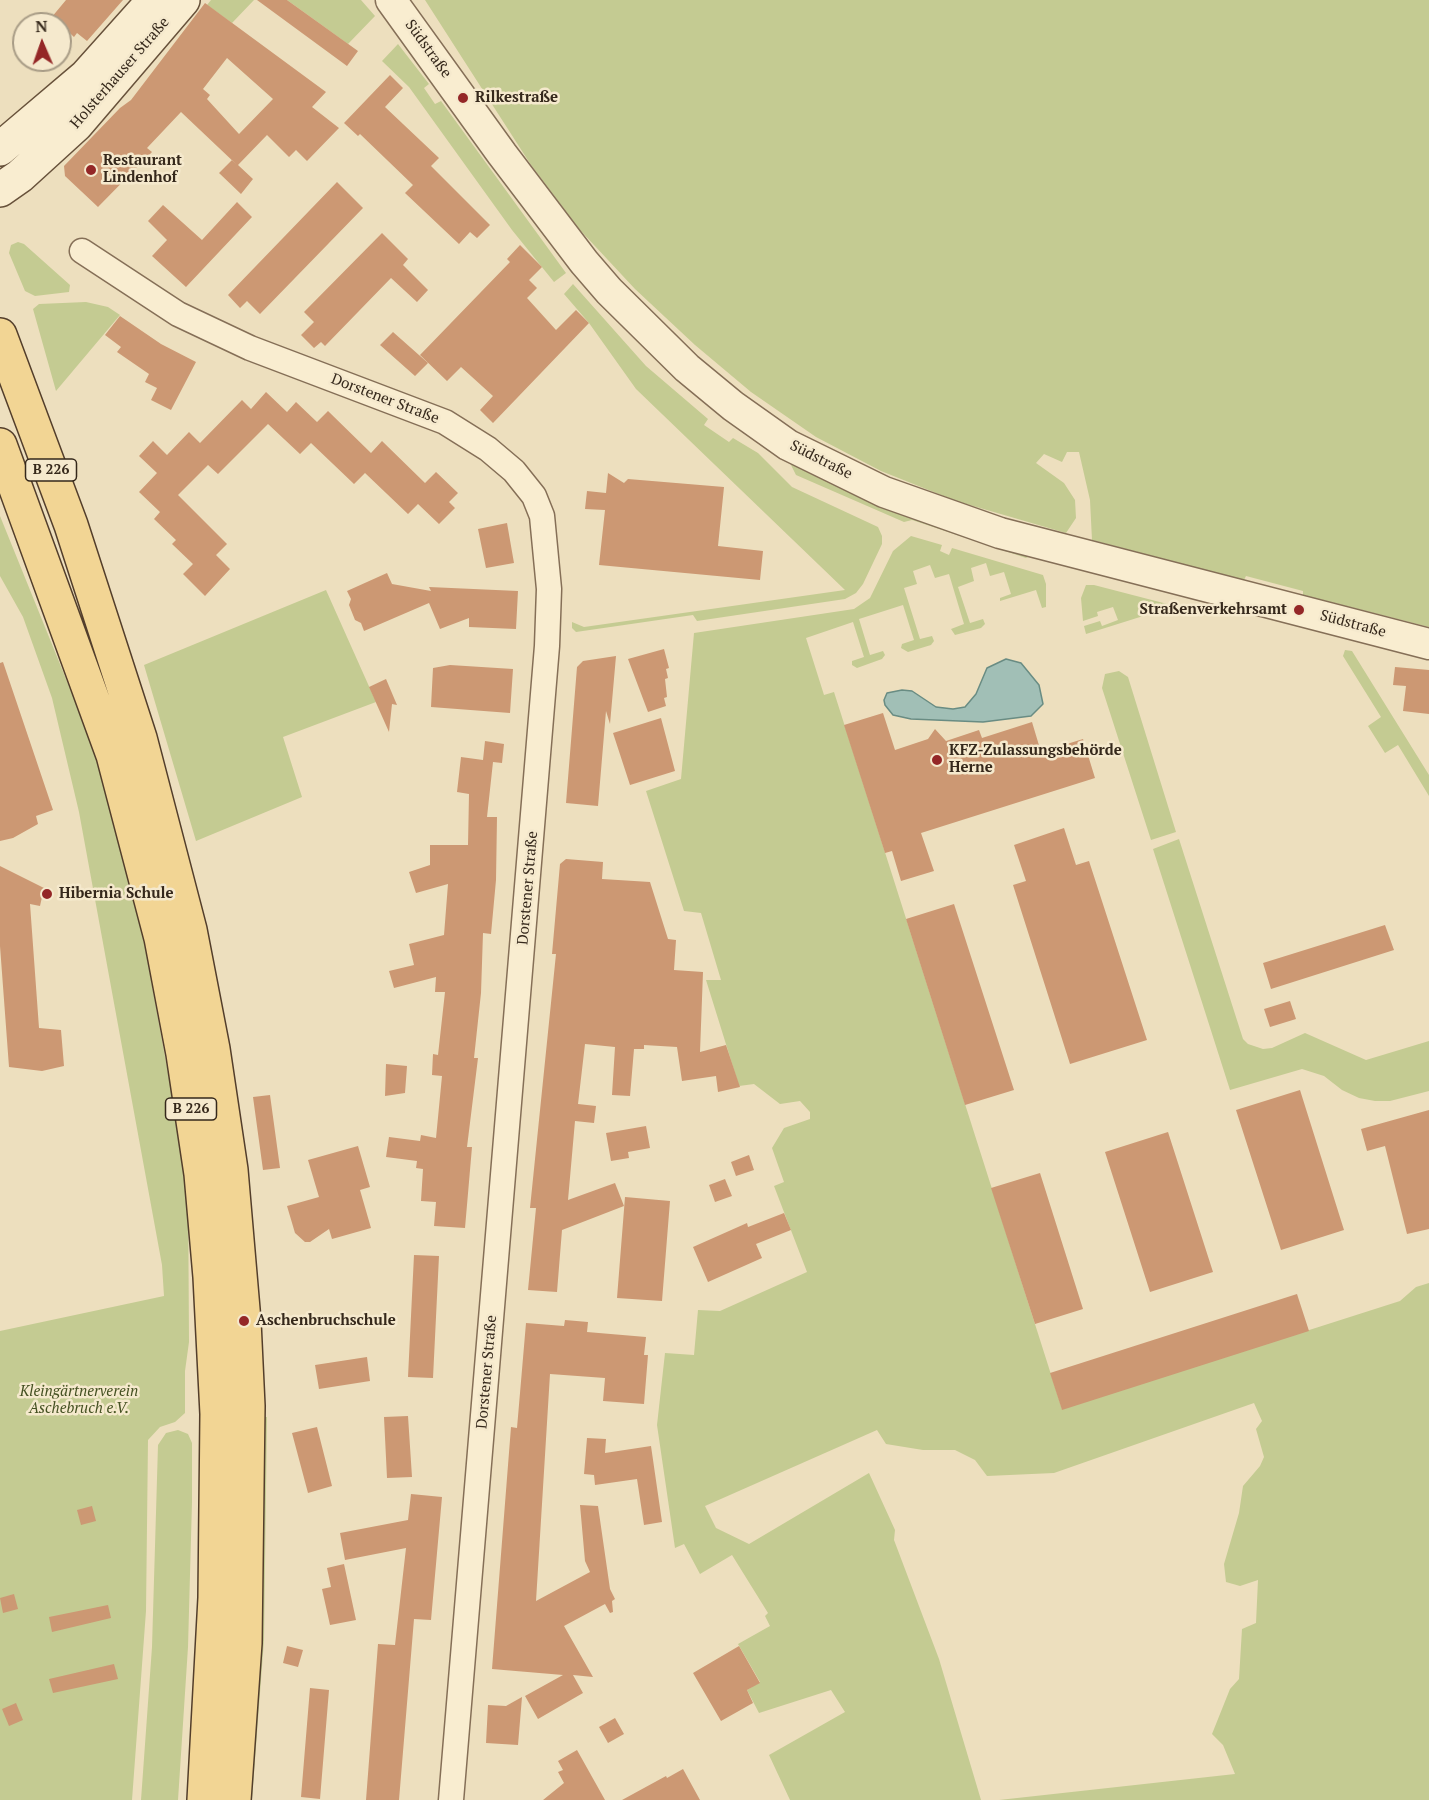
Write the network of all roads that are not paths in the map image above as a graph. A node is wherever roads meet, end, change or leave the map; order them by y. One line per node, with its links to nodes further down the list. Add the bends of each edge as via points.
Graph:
1 (154, 0): 4 (main road, Holsterhauser Straße, via 86,76)
2 (183, 0): 5 (main road, Holsterhauser Straße, via 76,125)
3 (391, 0): 9 (street, Südstraße, via 590,269 687,368 788,445 884,492 1000,533)
4 (0, 149)
5 (0, 190)
6 (82, 251): 12 (street, Dorstener Straße, via 178,314 250,348 445,422 488,448 514,471 534,496 542,516 549,589 547,646)
7 (0, 335): 11 (main road, B 226, via 71,525 140,738 190,930 213,1049 231,1170 248,1415 245,1643)
8 (0, 445): 10 (main road, B 226, via 113,756 161,938 185,1065 201,1174 217,1414 215,1598)
9 (1429, 644)
10 (204, 1800)
11 (234, 1800)
12 (451, 1800)

